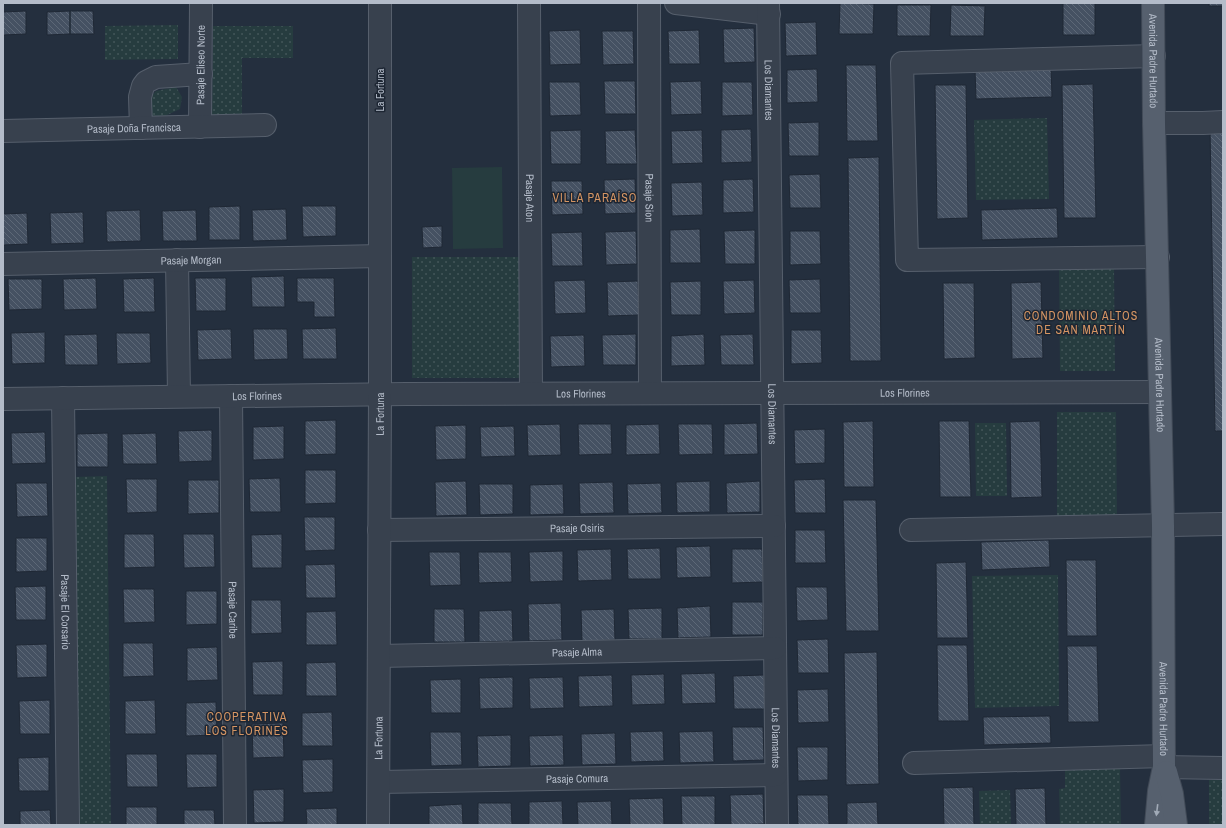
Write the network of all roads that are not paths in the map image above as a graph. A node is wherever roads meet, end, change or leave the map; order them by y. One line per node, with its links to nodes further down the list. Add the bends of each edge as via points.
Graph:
1 (201, 3): 9 (street, Pasaje Eliseo Norte)
2 (380, 3): 16 (street, La Fortuna)
3 (529, 3): 24 (street, Pasaje Aton)
4 (649, 3): 21 (street, Pasaje Sion)
5 (676, 3): 7 (street)
6 (1153, 3): 8 (main road, Avenida Padre Hurtado)
7 (769, 8): 22 (street, Los Diamantes)
8 (1154, 56): 11 (main road, Avenida Padre Hurtado); 17 (street, via 902,63 907,260)
9 (201, 74): 13 (street, Pasaje Eliseo Norte); 14 (street, via 156,77 146,82 140,97)
10 (1223, 122): 11 (street)
11 (1154, 123): 17 (main road, Avenida Padre Hurtado)
12 (265, 125): 13 (street, Pasaje Doña Francisca)
13 (200, 127): 14 (street, Pasaje Doña Francisca)
14 (140, 128): 15 (street, Pasaje Doña Francisca)
15 (3, 132)
16 (380, 256): 18 (street, Pasaje Morgan); 23 (street, La Fortuna)
17 (1158, 257): 20 (main road, Avenida Padre Hurtado)
18 (177, 260): 19 (street, Pasaje Morgan); 25 (street)
19 (3, 264)
20 (1160, 392): 22 (street, Los Florines); 31 (main road, Avenida Padre Hurtado)
21 (650, 393): 22 (street, Los Florines); 24 (street, Los Florines)
22 (772, 393): 30 (street, Los Diamantes)
23 (380, 394): 24 (street, Los Florines); 26 (street, Los Florines); 32 (street, La Fortuna)
24 (531, 394)
25 (179, 396): 26 (street, Los Florines); 27 (street, Los Florines)
26 (231, 396): 42 (street, Pasaje Caribe)
27 (63, 398): 28 (street, Los Florines); 41 (street, Pasaje El Corsario)
28 (3, 399)
29 (1223, 524): 31 (street)
30 (774, 526): 32 (street, Pasaje Osiris); 34 (street, Los Diamantes)
31 (1163, 526): 33 (street); 36 (main road, Avenida Padre Hurtado)
32 (379, 530): 35 (street, La Fortuna)
33 (911, 530)
34 (775, 648): 35 (street, Pasaje Alma); 39 (street, Los Diamantes)
35 (379, 656): 40 (street, La Fortuna)
36 (1164, 762): 37 (street); 38 (street); 45 (main road, Avenida Padre Hurtado, one-way to 45); 46 (main road, Avenida Padre Hurtado)
37 (914, 763)
38 (1223, 768)
39 (776, 774): 40 (street, Pasaje Comura); 44 (street, Los Diamantes)
40 (379, 782): 43 (street, La Fortuna)
41 (68, 825)
42 (235, 825)
43 (378, 825)
44 (777, 825)
45 (1156, 825)
46 (1176, 825)

